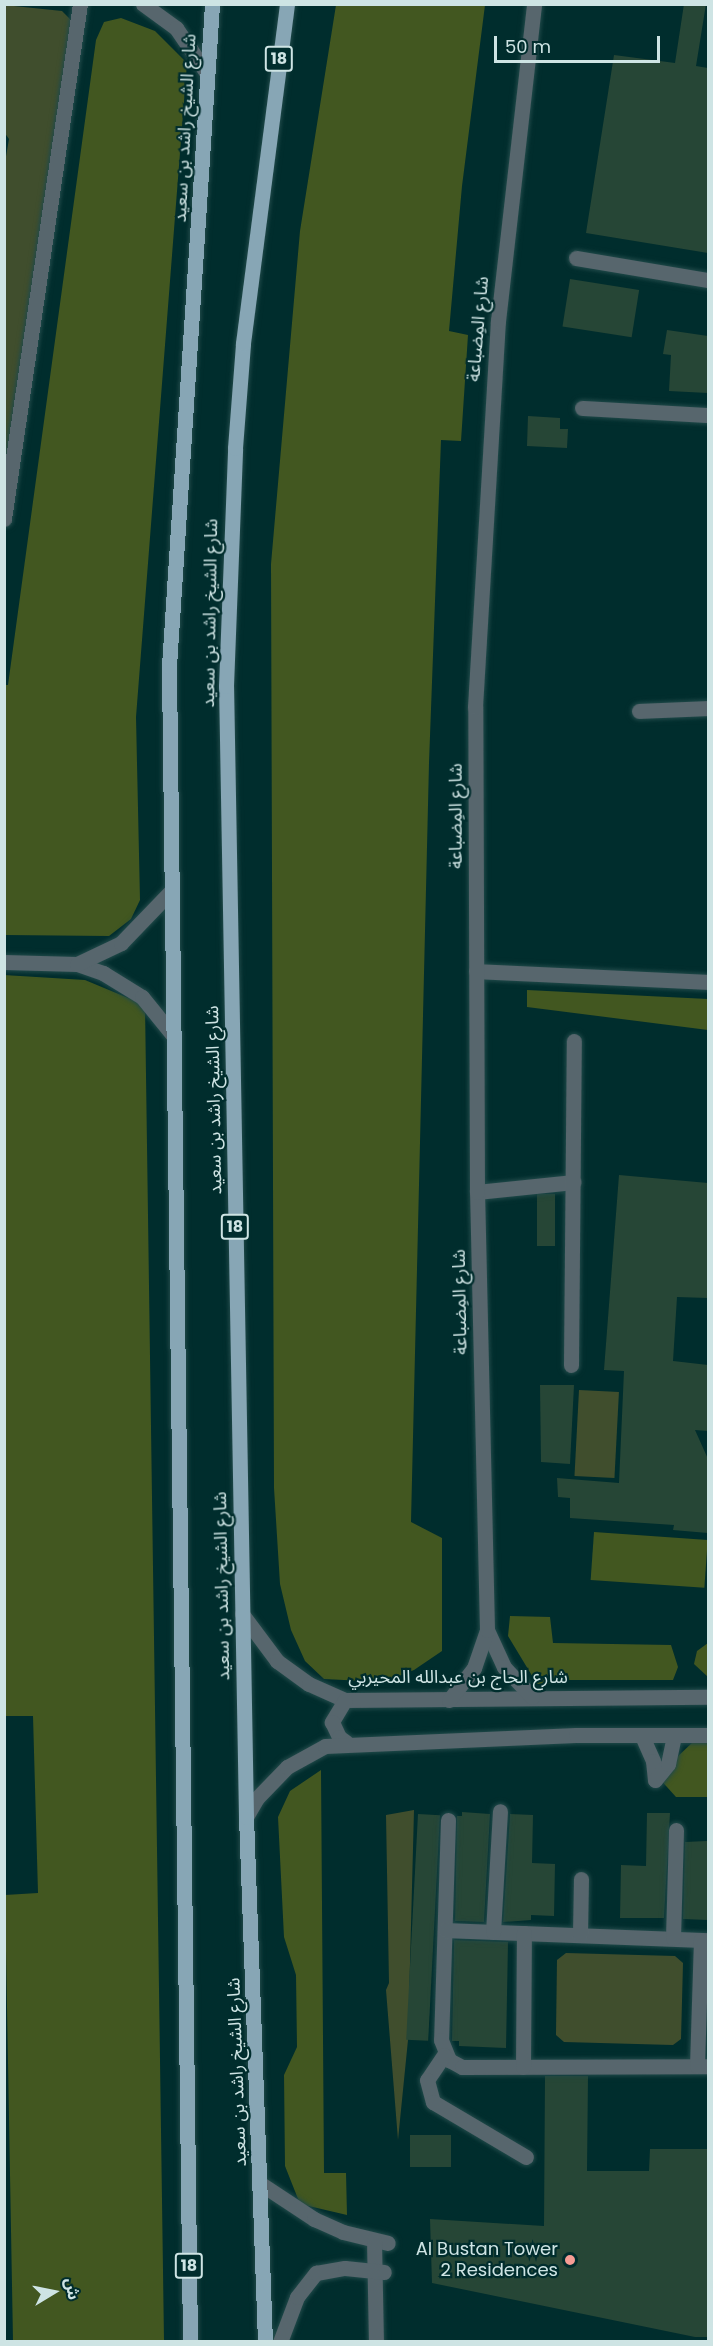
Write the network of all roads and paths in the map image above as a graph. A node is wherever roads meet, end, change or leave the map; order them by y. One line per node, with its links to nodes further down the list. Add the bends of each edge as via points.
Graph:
1 (80, 4): 11 (street)
2 (143, 4): 6 (street, via 176,28)
3 (212, 4): 6 (main road, شارع الشيخ راشد بن سعيد / 18)
4 (288, 4): 24 (main road, شارع الشيخ راشد بن سعيد / 18, via 246,320 229,570 226,686)
5 (534, 4): 17 (street, شارع المِضباعة, via 506,237 486,488 474,707)
6 (206, 72): 14 (main road, شارع الشيخ راشد بن سعيد / 18, via 169,666)
7 (576, 258): 8 (street)
8 (708, 280)
9 (582, 408): 10 (street)
10 (708, 415)
11 (4, 519)
12 (708, 708): 13 (street)
13 (639, 711)
14 (170, 892): 16 (street, via 122,943); 19 (main road, شارع الشيخ راشد بن سعيد / 18)
15 (4, 962): 16 (street)
16 (77, 963): 19 (street, via 142,997)
17 (476, 971): 18 (street); 22 (street, شارع المِضباعة)
18 (708, 982)
19 (172, 1034): 51 (main road, شارع الشيخ راشد بن سعيد / 18)
20 (574, 1041): 21 (street)
21 (573, 1182): 22 (street); 23 (street)
22 (477, 1191): 25 (street, شارع المِضباعة)
23 (571, 1365)
24 (242, 1614): 28 (street, شارع الحاج بن عبدالله المحيربي, via 264,1647 292,1674); 35 (main road, شارع الشيخ راشد بن سعيد / 18)
25 (487, 1630): 26 (street, شارع المِضباعة, via 504,1667); 29 (street, شارع المِضباعة, via 474,1668)
26 (532, 1697): 27 (street, شارع الحاج بن عبدالله المحيربي); 29 (street, شارع الحاج بن عبدالله المحيربي)
27 (708, 1697)
28 (345, 1700): 29 (street, شارع الحاج بن عبدالله المحيربي); 33 (street, via 332,1722)
29 (449, 1700)
30 (708, 1735): 32 (street)
31 (642, 1736): 32 (street); 32 (street, via 653,1761 655,1780 668,1764); 33 (street)
32 (674, 1736)
33 (346, 1742): 35 (street, via 325,1746 287,1767 257,1798)
34 (500, 1811): 40 (street)
35 (246, 1817): 49 (main road, شارع الشيخ راشد بن سعيد / 18)
36 (448, 1820): 39 (street)
37 (676, 1830): 43 (street)
38 (581, 1879): 42 (street)
39 (445, 1930): 40 (street); 45 (street, via 441,2040)
40 (493, 1932): 41 (street)
41 (524, 1933): 42 (street); 47 (street)
42 (580, 1935): 43 (street)
43 (673, 1938): 44 (street)
44 (705, 1940): 46 (street)
45 (444, 2055): 47 (street, via 462,2067); 48 (street, via 427,2080 433,2102)
46 (703, 2066): 47 (street)
47 (523, 2067)
48 (526, 2157)
49 (261, 2184): 50 (street, via 314,2219 381,2242); 52 (main road, شارع الشيخ راشد بن سعيد / 18)
50 (380, 2272): 53 (street, via 345,2268 316,2273 297,2297); 54 (street)
51 (190, 2342)
52 (265, 2342)
53 (280, 2342)
54 (376, 2342)

